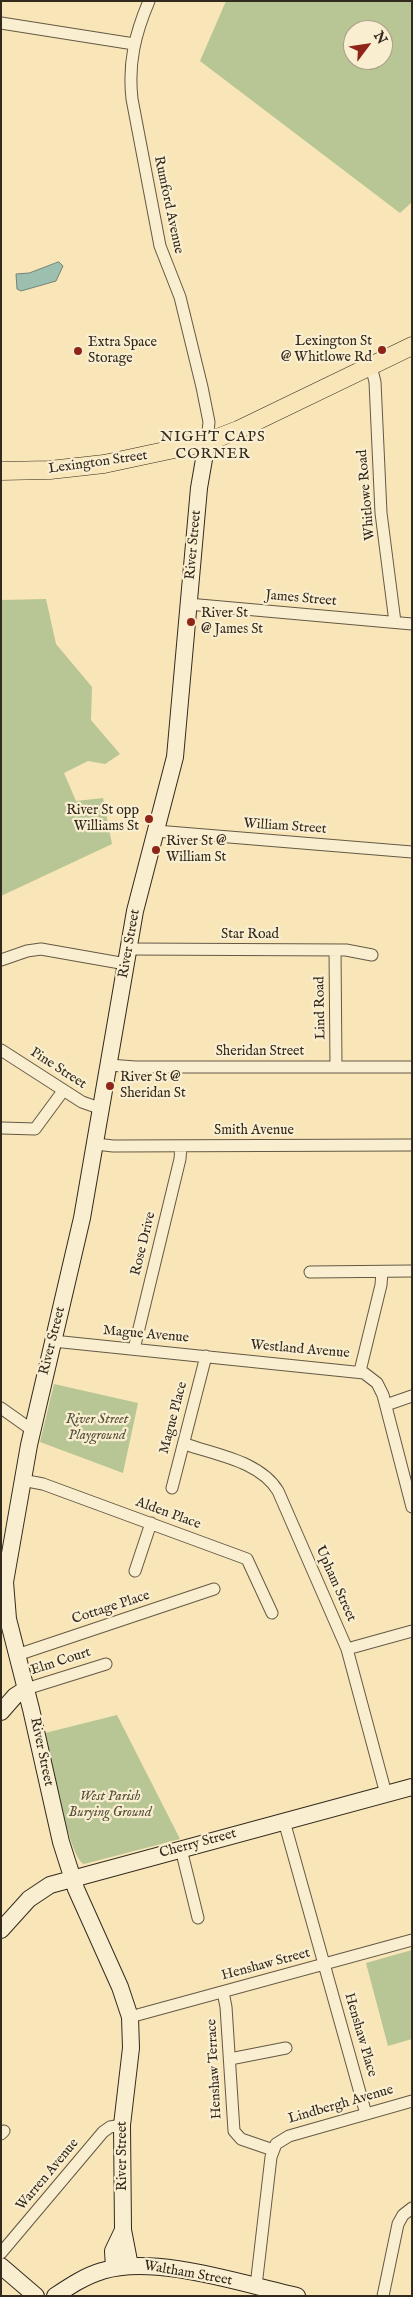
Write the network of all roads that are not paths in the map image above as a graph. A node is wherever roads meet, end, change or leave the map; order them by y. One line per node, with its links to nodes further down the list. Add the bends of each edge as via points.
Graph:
1 (149, 1): 3 (street, Rumford Avenue)
2 (1, 23): 3 (street)
3 (134, 44): 6 (street, Rumford Avenue, via 131,88 139,139 160,246 180,297 202,387 209,425)
4 (412, 346): 5 (main road, Lexington Street)
5 (370, 366): 6 (main road, Lexington Street); 9 (street, Whitlowe Road, via 375,382 381,514)
6 (207, 442): 7 (main road, Lexington Street, via 104,464 50,470); 8 (street, River Street, via 199,488)
7 (1, 470)
8 (188, 604): 9 (street, James Street); 11 (street, River Street, via 176,751)
9 (395, 622): 10 (street, James Street)
10 (412, 624)
11 (156, 831): 12 (street, William Street); 15 (street, River Street, via 135,911)
12 (412, 852)
13 (335, 950): 14 (street, Star Road); 15 (street, Star Road); 19 (street, Lind Road)
14 (372, 955)
15 (127, 957): 16 (street, Star Road, via 41,949); 18 (street, River Street)
16 (1, 960)
17 (1, 1050): 21 (street, Pine Street)
18 (109, 1065): 19 (street, Sheridan Street, via 135,1068); 22 (street, River Street)
19 (336, 1066): 20 (street, Sheridan Street)
20 (412, 1068)
21 (63, 1091): 22 (street, Pine Street); 23 (street, via 35,1129)
22 (102, 1109): 24 (street, River Street)
23 (2, 1128)
24 (96, 1144): 25 (street, Smith Avenue); 30 (street, River Street)
25 (181, 1146): 26 (street, Smith Avenue); 31 (street, Rose Drive)
26 (412, 1146)
27 (412, 1271): 29 (street)
28 (310, 1272): 29 (street)
29 (382, 1272): 34 (street)
30 (53, 1341): 31 (street, Mague Avenue); 38 (street, River Street)
31 (134, 1349): 32 (street, Mague Avenue)
32 (206, 1356): 33 (street, Mague Avenue); 39 (street, Mague Place)
33 (236, 1360): 34 (street, Westland Avenue)
34 (360, 1371): 36 (street, Westland Avenue, via 377,1383)
35 (412, 1396): 36 (street)
36 (386, 1406): 42 (street, Westland Avenue)
37 (1, 1408): 38 (street)
38 (32, 1430): 40 (street, River Street)
39 (184, 1444): 41 (street, Mague Place); 49 (street, Upham Street, via 254,1469 272,1484)
40 (22, 1480): 43 (street, Alden Place, via 44,1484); 45 (street, River Street)
41 (172, 1488)
42 (412, 1505)
43 (151, 1523): 44 (street); 47 (street, Alden Place, via 247,1559)
44 (135, 1571)
45 (3, 1589): 50 (street, River Street)
46 (214, 1589): 50 (street, Cottage Place)
47 (272, 1613)
48 (412, 1632): 49 (street)
49 (347, 1649): 55 (street, Upham Street)
50 (17, 1655): 52 (street, River Street)
51 (106, 1664): 52 (street, Elm Court)
52 (26, 1689): 53 (street); 58 (street, River Street)
53 (1, 1712)
54 (412, 1787): 55 (street, Cherry Street)
55 (386, 1794): 56 (street, Cherry Street)
56 (284, 1821): 57 (street, Cherry Street); 62 (street, Henshaw Street)
57 (181, 1849): 58 (street, Cherry Street); 59 (street)
58 (72, 1879): 60 (street, Cherry Street, via 37,1892); 64 (street, River Street)
59 (198, 1918)
60 (1, 1930)
61 (412, 1940): 62 (street)
62 (324, 1965): 63 (street, Henshaw Street); 68 (street, Henshaw Place)
63 (223, 1992): 64 (street, Henshaw Street); 66 (street, Henshaw Terrace)
64 (130, 2017): 69 (street, River Street, via 132,2048)
65 (286, 2048): 66 (street)
66 (230, 2059): 70 (street, Henshaw Terrace, via 234,2131 241,2139)
67 (412, 2101): 68 (street, Lindbergh Avenue)
68 (366, 2114): 70 (street, Lindbergh Avenue, via 286,2137)
69 (122, 2124): 72 (street, Warren Avenue, via 103,2132); 74 (street, River Street, via 123,2230 113,2251)
70 (273, 2150): 75 (street)
71 (412, 2208): 79 (street, via 398,2224)
72 (1, 2253)
73 (1, 2266): 76 (street)
74 (122, 2267): 75 (street, Waltham Street, via 169,2268); 77 (street, Waltham Street, via 89,2276)
75 (256, 2286): 78 (street, Waltham Street)
76 (36, 2296)
77 (55, 2296)
78 (297, 2296)
79 (382, 2296)

